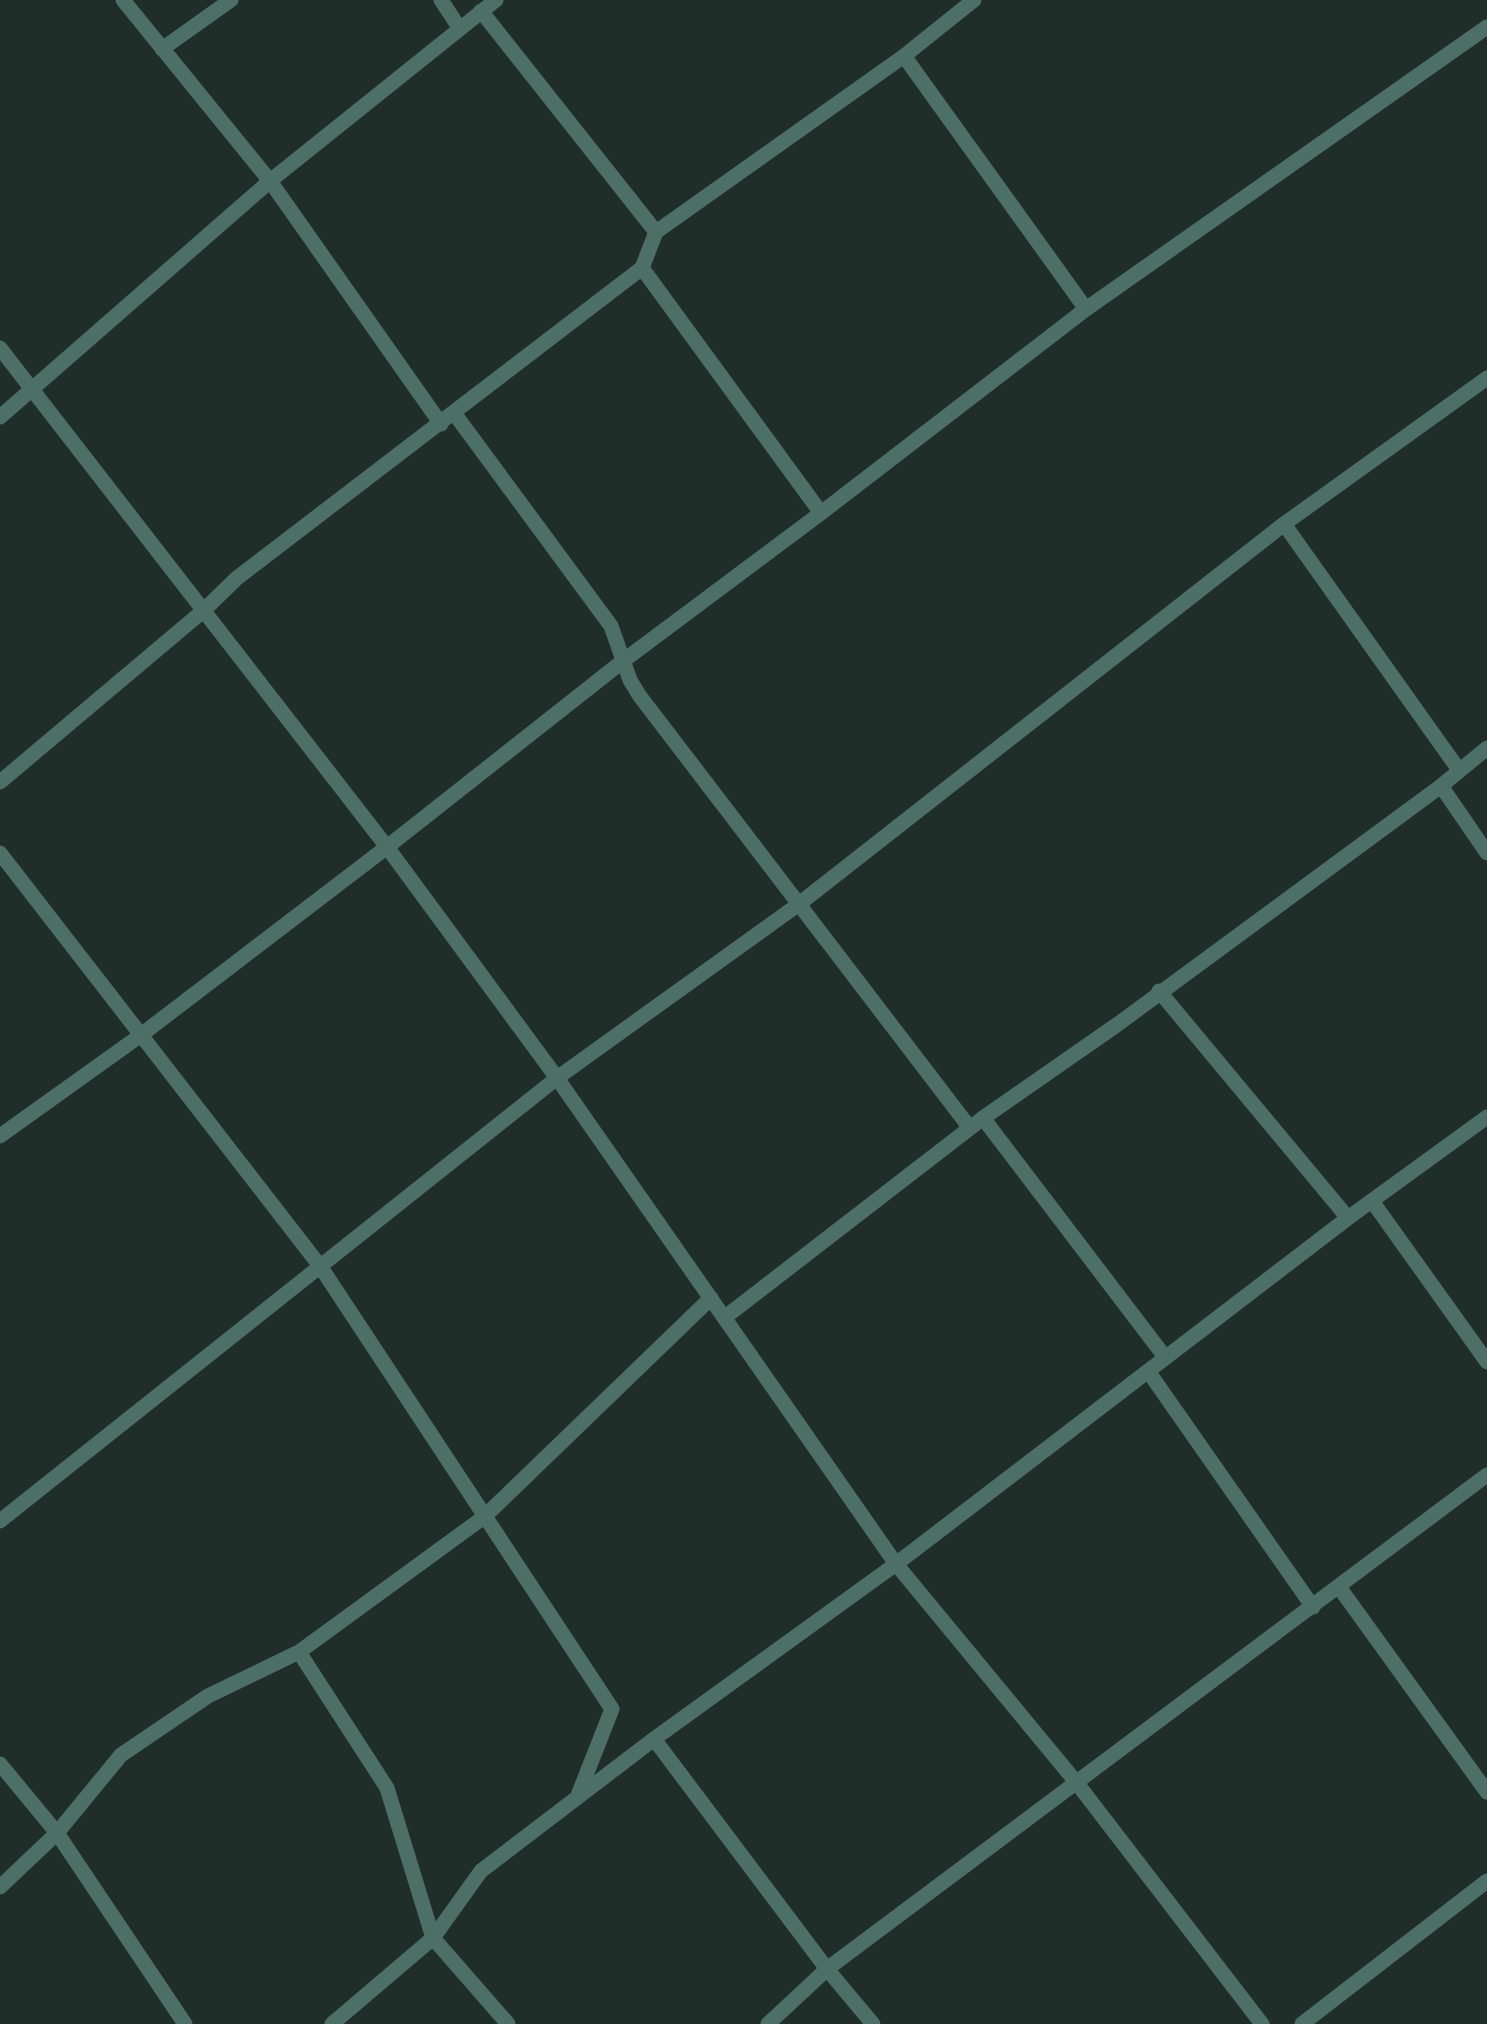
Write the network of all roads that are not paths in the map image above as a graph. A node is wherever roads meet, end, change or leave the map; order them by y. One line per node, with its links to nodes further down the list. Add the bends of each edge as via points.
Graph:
1 (123, 0): 9 (street)
2 (231, 0): 9 (street)
3 (441, 0): 8 (street)
4 (496, 0): 6 (street)
5 (974, 0): 10 (street)
6 (481, 11): 8 (street); 12 (street)
7 (1487, 27): 14 (street)
8 (460, 29): 11 (street)
9 (162, 49): 11 (street)
10 (904, 56): 12 (street); 14 (street)
11 (270, 181): 17 (street); 20 (street)
12 (656, 232): 13 (street)
13 (642, 268): 18 (street); 21 (street)
14 (1086, 309): 21 (street)
15 (0, 348): 17 (street)
16 (1487, 378): 22 (street)
17 (33, 390): 19 (street); 23 (street)
18 (454, 414): 20 (street); 24 (street, via 604,616)
19 (0, 417)
20 (441, 424): 23 (street, via 237,578)
21 (821, 513): 24 (street)
22 (1284, 524): 26 (street); 32 (street)
23 (203, 611): 27 (street); 29 (street)
24 (623, 661): 29 (street); 32 (street, via 639,695)
25 (1487, 748): 26 (street)
26 (1460, 770): 28 (street)
27 (0, 782)
28 (1441, 786): 31 (street); 33 (street)
29 (387, 847): 34 (street); 35 (street)
30 (0, 853): 34 (street)
31 (1487, 853)
32 (799, 904): 35 (street); 38 (street)
33 (1159, 991): 36 (street); 41 (street)
34 (141, 1035): 39 (street); 42 (street)
35 (557, 1078): 42 (street); 43 (street)
36 (983, 1118): 38 (street); 45 (street)
37 (1487, 1118): 40 (street)
38 (970, 1128): 44 (street)
39 (0, 1136)
40 (1372, 1201): 41 (street); 46 (street)
41 (1348, 1218): 45 (street)
42 (320, 1266): 49 (street); 50 (street)
43 (711, 1298): 44 (street); 49 (street)
44 (724, 1318): 51 (street)
45 (1165, 1357): 47 (street)
46 (1487, 1362)
47 (1148, 1371): 51 (street); 53 (street)
48 (1487, 1475): 52 (street)
49 (484, 1517): 54 (street); 59 (street, via 612,1709)
50 (0, 1521)
51 (896, 1564): 55 (street); 57 (street)
52 (1339, 1587): 53 (street); 58 (street)
53 (1313, 1607): 57 (street)
54 (299, 1652): 60 (street, via 208,1696 121,1755); 63 (street, via 387,1788)
55 (654, 1739): 59 (street); 64 (street)
56 (0, 1764): 60 (street)
57 (1076, 1782): 64 (street); 70 (street)
58 (1487, 1792)
59 (577, 1798): 63 (street, via 481,1871)
60 (57, 1833): 62 (street); 65 (street)
61 (1487, 1881): 71 (street)
62 (0, 1887)
63 (433, 1938): 66 (street); 67 (street)
64 (827, 1969): 68 (street); 69 (street)
65 (185, 2024)
66 (332, 2024)
67 (508, 2024)
68 (768, 2024)
69 (873, 2024)
70 (1262, 2024)
71 (1302, 2024)

